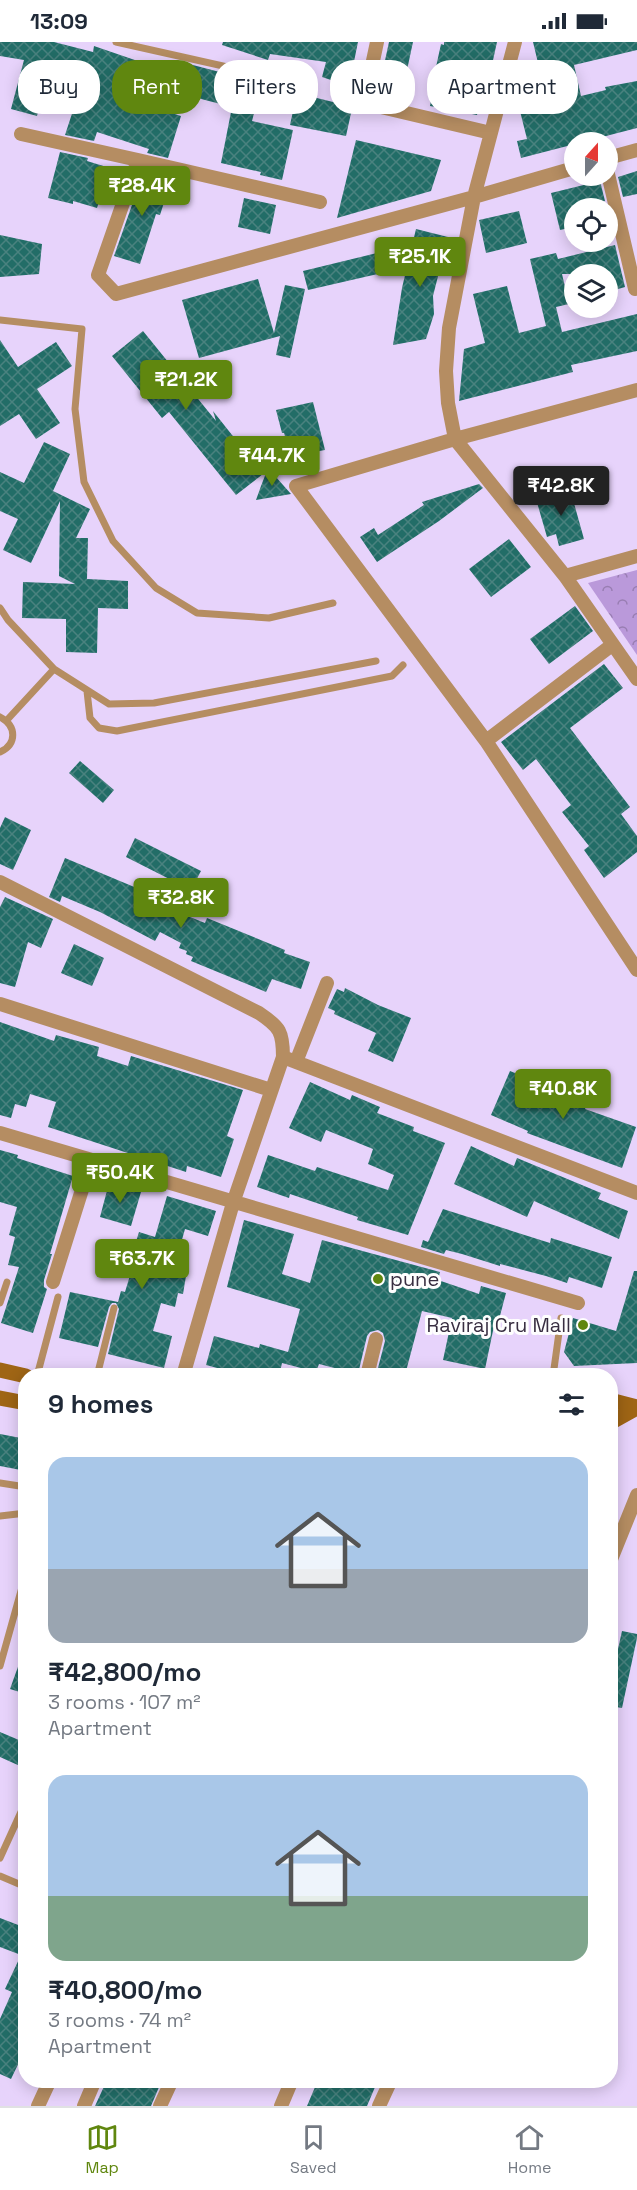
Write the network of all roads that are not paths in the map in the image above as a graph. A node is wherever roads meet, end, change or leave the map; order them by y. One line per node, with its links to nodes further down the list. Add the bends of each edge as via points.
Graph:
1 (116, 42): 4 (lane)
2 (377, 42): 5 (street, via 364,103)
3 (515, 42): 5 (street)
4 (214, 64)
5 (491, 133): 12 (street)
6 (21, 134): 9 (street)
7 (637, 150): 8 (street)
8 (618, 155)
9 (138, 160): 12 (street, via 98,275 116,294); 13 (street)
10 (564, 171): 12 (street)
11 (611, 186): 14 (street)
12 (474, 197): 17 (street, via 449,328 446,371)
13 (320, 202)
14 (635, 289)
15 (0, 320): 20 (lane, via 82,329 75,409 84,482 113,541 156,588 197,613 269,618)
16 (637, 390): 17 (street)
17 (454, 439): 19 (street); 29 (street, via 296,486)
18 (637, 556): 19 (street)
19 (565, 576): 22 (street)
20 (333, 603)
21 (0, 608): 25 (lane)
22 (612, 645): 26 (street); 29 (street)
23 (376, 661): 27 (lane, via 154,703 109,704)
24 (403, 665): 27 (lane, via 392,676 117,731 99,728 90,718)
25 (54, 669): 27 (lane); 28 (lane)
26 (637, 679)
27 (87, 691)
28 (3, 719): 30 (lane, via 14,735 8,749)
29 (486, 741): 32 (street)
30 (0, 752)
31 (0, 882): 35 (street, via 259,1013 274,1023)
32 (637, 970)
33 (327, 983): 35 (street)
34 (0, 1004): 36 (street)
35 (289, 1060): 36 (street); 39 (street)
36 (271, 1090): 40 (street)
37 (0, 1133): 38 (street)
38 (91, 1161): 40 (street); 42 (street)
39 (637, 1193)
40 (233, 1203): 45 (street); 51 (street)
41 (7, 1282): 44 (lane)
42 (53, 1282)
43 (58, 1297): 49 (lane)
44 (0, 1303)
45 (578, 1303)
46 (114, 1308): 50 (lane)
47 (561, 1318): 53 (lane)
48 (376, 1339): 52 (street)
49 (39, 1368)
50 (99, 1368)
51 (185, 1368)
52 (369, 1368)
53 (554, 1368)
54 (0, 1370): 55 (main road)
55 (18, 1374)
56 (0, 1398): 57 (main road)
57 (18, 1401)
58 (618, 1402): 59 (main road)
59 (637, 1408): 60 (main road)
60 (618, 1419)
61 (0, 1483): 62 (lane)
62 (18, 1486)
63 (637, 1495): 66 (street)
64 (18, 1514): 65 (lane)
65 (0, 1516)
66 (618, 1542)
67 (18, 1602): 68 (lane)
68 (0, 1666)
69 (18, 1819): 70 (lane)
70 (0, 1858)
71 (0, 1876): 72 (lane)
72 (18, 1884)
73 (46, 2088): 78 (street)
74 (92, 2088): 79 (street)
75 (168, 2088): 80 (street)
76 (289, 2088): 81 (street)
77 (387, 2088): 82 (street)
78 (38, 2106)
79 (84, 2106)
80 (160, 2106)
81 (281, 2106)
82 (379, 2106)

